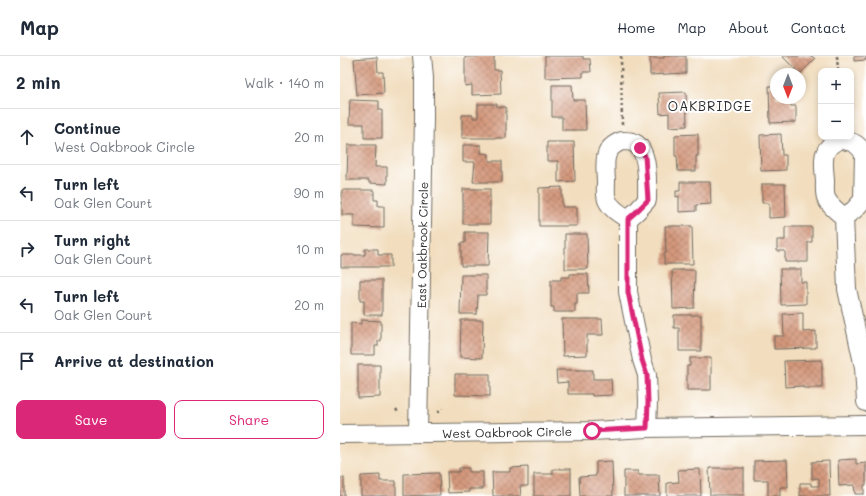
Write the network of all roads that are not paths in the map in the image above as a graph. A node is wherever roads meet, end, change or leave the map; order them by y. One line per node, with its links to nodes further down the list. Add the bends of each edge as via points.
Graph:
1 (422, 56): 7 (street, East Oakbrook Circle, via 424,118)
2 (844, 217): 4 (street, via 847,289 864,368)
3 (628, 219): 3 (street, via 648,200 645,156 633,142 622,141 615,144 605,158 607,199 614,209); 6 (street, via 628,292 647,375)
4 (866, 402)
5 (866, 425): 6 (street, West Oakbrook Circle)
6 (647, 428): 7 (street, West Oakbrook Circle)
7 (418, 433): 8 (street, West Oakbrook Circle)
8 (340, 434)

